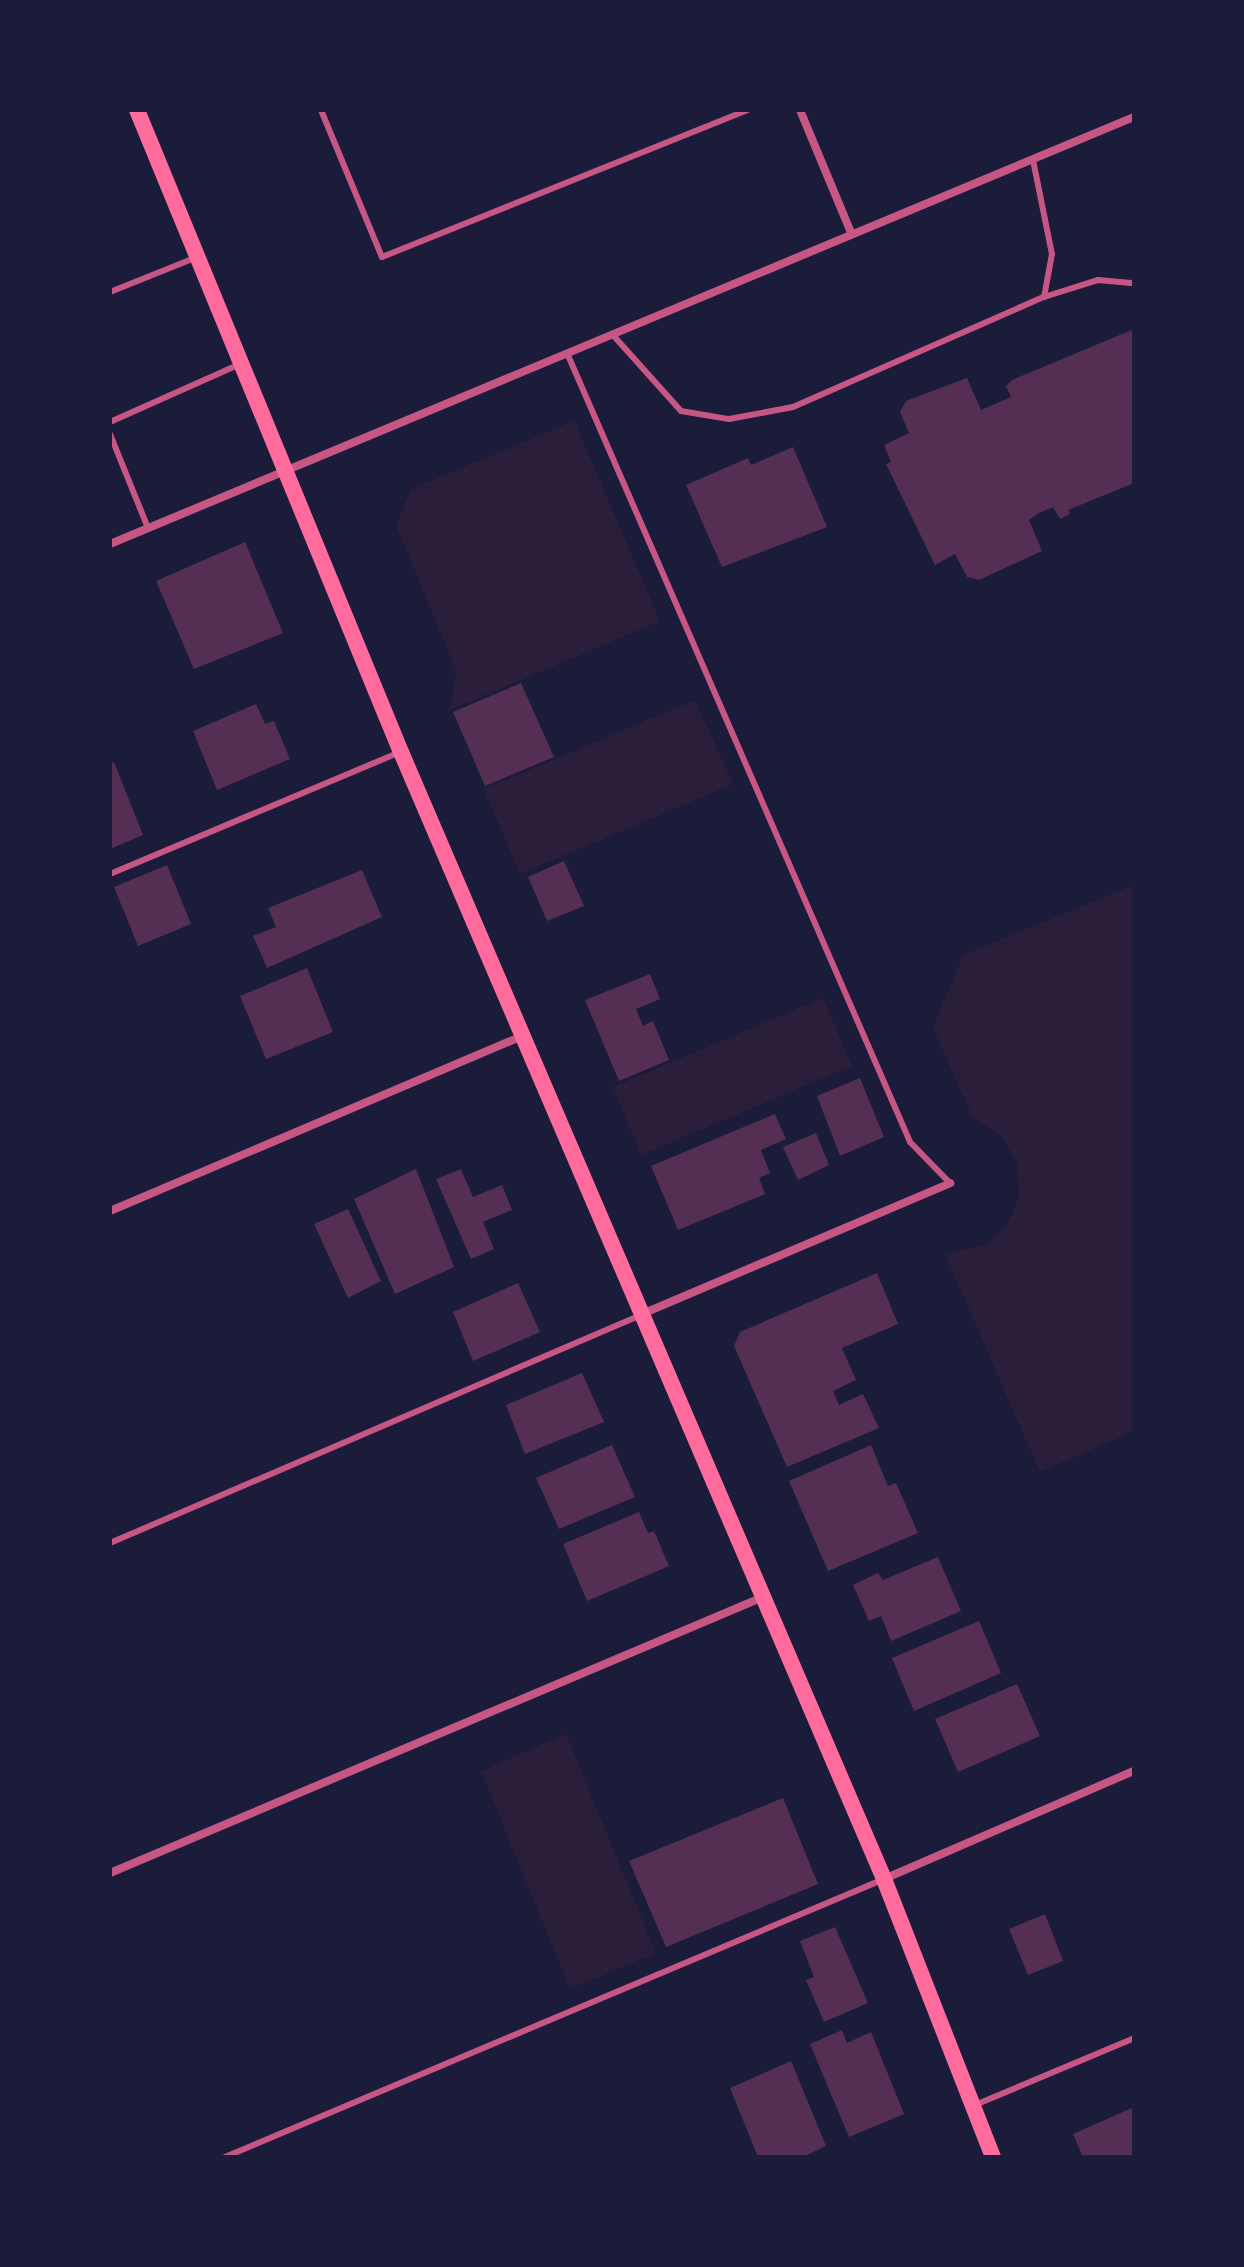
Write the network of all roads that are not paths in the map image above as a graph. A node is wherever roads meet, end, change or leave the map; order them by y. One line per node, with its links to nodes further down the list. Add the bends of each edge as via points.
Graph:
1 (321, 110): 2 (lane, via 382,257)
2 (748, 110)
3 (800, 110): 7 (street)
4 (136, 112): 8 (main road)
5 (1134, 117): 6 (street)
6 (1033, 160): 7 (street); 11 (lane, via 1052,254)
7 (852, 235): 12 (street)
8 (197, 257): 10 (lane); 14 (main road)
9 (1134, 283): 11 (lane, via 1098,280)
10 (110, 292)
11 (1044, 297): 12 (lane, via 793,407 729,419 681,411)
12 (612, 334): 13 (street)
13 (567, 353): 17 (street); 23 (lane, via 910,1142)
14 (243, 363): 15 (lane); 17 (main road)
15 (110, 422)
16 (110, 434): 18 (lane)
17 (286, 469): 18 (street); 20 (main road)
18 (148, 528): 19 (street)
19 (110, 544)
20 (401, 752): 21 (lane); 22 (main road)
21 (110, 874)
22 (524, 1036): 24 (street); 25 (main road)
23 (950, 1183): 25 (street)
24 (110, 1211)
25 (641, 1315): 26 (lane); 27 (main road)
26 (110, 1543)
27 (763, 1597): 29 (street); 30 (main road)
28 (1134, 1771): 30 (street)
29 (110, 1873)
30 (884, 1879): 32 (main road); 33 (lane)
31 (1134, 2038): 32 (lane)
32 (972, 2106): 34 (main road)
33 (225, 2157)
34 (993, 2157)

